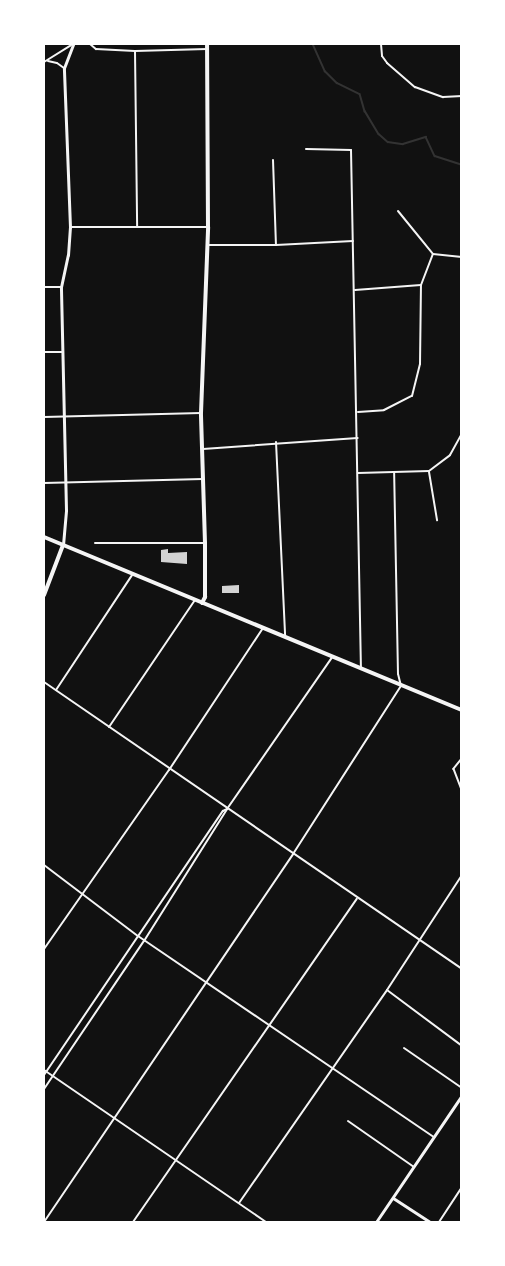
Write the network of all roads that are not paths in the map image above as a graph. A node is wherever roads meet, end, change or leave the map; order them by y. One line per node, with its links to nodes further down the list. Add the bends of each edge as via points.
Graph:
1 (72, 44): 6 (street); 7 (street)
2 (90, 44): 5 (street, via 96,49)
3 (381, 44): 8 (street, via 387,63 415,87 443,97)
4 (207, 46): 5 (street); 14 (main road)
5 (135, 51): 13 (street)
6 (45, 62): 7 (street)
7 (64, 68): 12 (street)
8 (462, 96)
9 (306, 149): 15 (street, via 351,150)
10 (273, 160): 17 (street)
11 (398, 211): 18 (street)
12 (70, 227): 13 (street); 22 (street)
13 (137, 227): 14 (street)
14 (208, 227): 16 (main road)
15 (353, 241): 17 (street); 23 (street)
16 (207, 245): 17 (street); 27 (main road)
17 (276, 245)
18 (433, 254): 19 (street); 20 (street)
19 (462, 257)
20 (421, 285): 23 (street); 26 (street, via 420,364 412,396 384,410)
21 (44, 287): 22 (street)
22 (61, 287): 25 (street)
23 (355, 290): 26 (street)
24 (44, 352): 25 (street)
25 (62, 352): 29 (street)
26 (358, 412): 31 (street)
27 (201, 413): 29 (street); 33 (main road)
28 (44, 417): 29 (street)
29 (63, 417): 39 (street)
30 (462, 433): 34 (street, via 450,455)
31 (358, 438): 32 (street); 36 (street)
32 (276, 442): 33 (street); 50 (street)
33 (202, 449): 37 (main road)
34 (429, 471): 35 (street); 40 (street)
35 (394, 472): 36 (street); 54 (street)
36 (358, 473): 52 (street)
37 (204, 479): 39 (street); 43 (main road)
38 (44, 483): 39 (street)
39 (66, 483): 44 (street)
40 (437, 520)
41 (44, 537): 44 (main road)
42 (95, 543): 43 (street)
43 (205, 543): 48 (main road)
44 (63, 545): 45 (main road); 46 (main road)
45 (132, 574): 47 (main road); 55 (street)
46 (44, 595)
47 (195, 600): 48 (main road); 57 (street)
48 (202, 603): 49 (main road)
49 (263, 627): 50 (main road); 58 (street)
50 (285, 636): 51 (main road)
51 (333, 656): 52 (main road); 59 (street)
52 (361, 669): 54 (main road)
53 (44, 682): 55 (street)
54 (401, 686): 56 (main road); 60 (street)
55 (56, 690): 57 (street)
56 (462, 710)
57 (109, 727): 58 (street)
58 (169, 770): 59 (street); 63 (street)
59 (227, 809): 60 (street); 65 (street); 67 (street)
60 (293, 854): 64 (street); 71 (street)
61 (44, 865): 63 (street)
62 (462, 875): 66 (street)
63 (80, 894): 65 (street); 68 (street)
64 (357, 899): 66 (street); 74 (street)
65 (138, 936): 67 (street); 70 (street)
66 (417, 940): 69 (street); 73 (street)
67 (144, 941): 71 (street); 72 (street)
68 (44, 949)
69 (462, 969)
70 (110, 978): 72 (street); 78 (street)
71 (205, 981): 74 (street); 84 (street)
72 (116, 982): 80 (street)
73 (387, 990): 75 (street); 77 (street)
74 (270, 1025): 77 (street); 87 (street)
75 (462, 1046)
76 (404, 1048): 81 (street)
77 (332, 1070): 86 (street); 91 (street)
78 (45, 1071): 79 (street); 80 (street)
79 (44, 1075)
80 (52, 1076): 82 (street); 84 (street)
81 (462, 1088)
82 (44, 1089)
83 (462, 1095): 86 (street)
84 (114, 1118): 87 (street); 92 (street)
85 (348, 1121): 88 (street)
86 (434, 1137): 88 (street)
87 (176, 1163): 91 (street); 93 (street)
88 (414, 1167): 90 (street)
89 (462, 1187): 97 (street)
90 (393, 1198): 95 (street); 96 (street)
91 (239, 1203): 94 (street)
92 (44, 1222)
93 (133, 1222)
94 (266, 1222)
95 (376, 1222)
96 (430, 1222)
97 (439, 1222)

